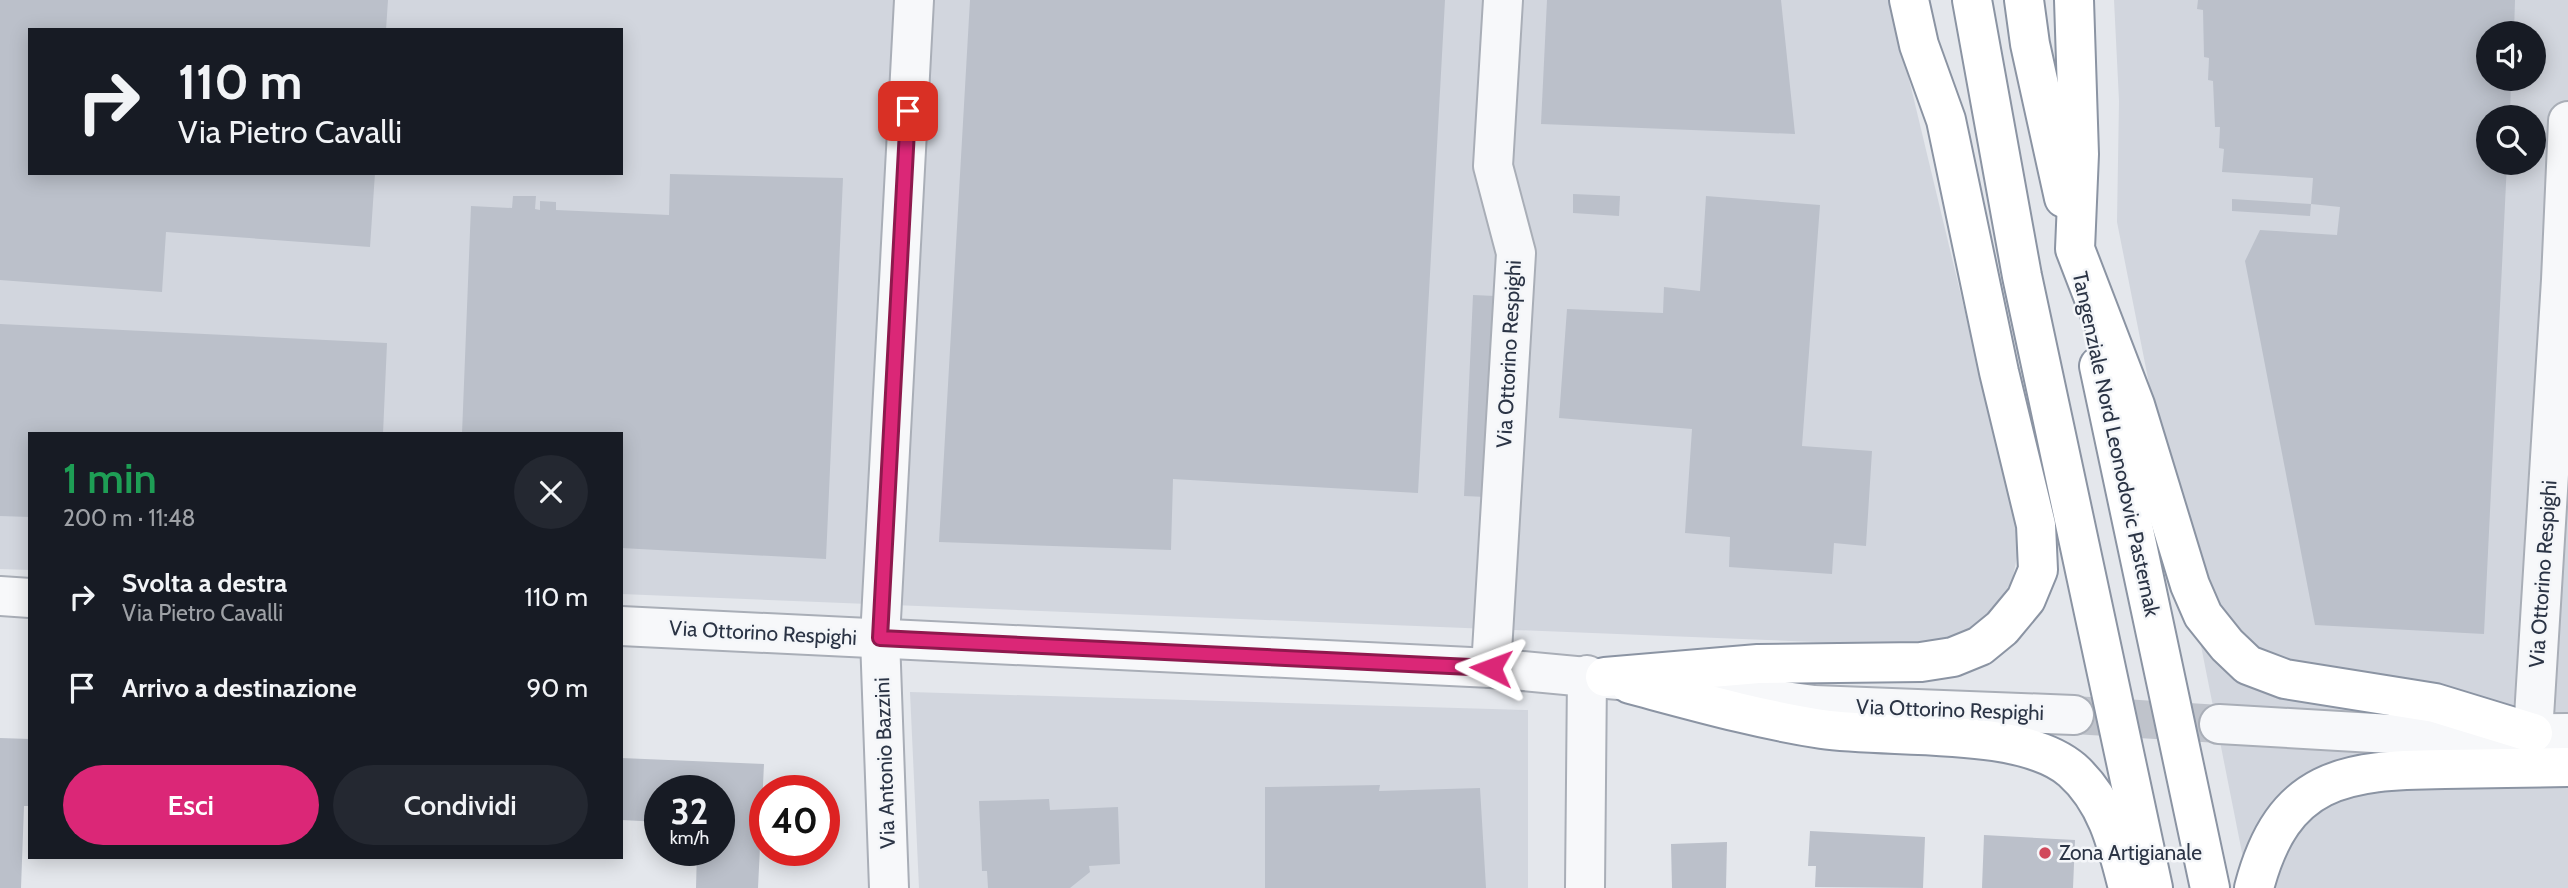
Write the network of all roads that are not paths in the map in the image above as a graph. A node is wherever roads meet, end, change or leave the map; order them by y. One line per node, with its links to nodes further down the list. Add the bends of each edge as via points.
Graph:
1 (914, 0): 15 (street, Via Antonio Bazzini)
2 (1503, 0): 16 (street, Via Ottorino Respighi, via 1493,166 1516,253)
3 (1909, 0): 17 (highway, via 1919,45 1946,120 2036,525 2038,570 2026,599 1988,640 1953,657)
4 (1927, 0): 10 (highway)
5 (1972, 0): 10 (highway)
6 (2024, 0): 9 (highway, Tangenziale Nord Leonodovic Pasternak)
7 (2074, 0): 9 (highway, via 2079,154)
8 (2568, 121): 11 (street, Via Ottorino Respighi)
9 (2075, 249): 20 (highway, via 2135,405 2190,585 2203,615 2227,645 2248,665 2286,679 2435,702); 26 (highway, Tangenziale Nord Leonodovic Pasternak)
10 (2022, 276): 25 (highway)
11 (2565, 280): 20 (street, Via Ottorino Respighi)
12 (0, 596): 13 (street)
13 (28, 598)
14 (623, 626): 15 (street, Via Ottorino Respighi)
15 (880, 638): 16 (street, Via Ottorino Respighi); 22 (street, Via Antonio Bazzini)
16 (1491, 668): 17 (street, Via Ottorino Respighi)
17 (1596, 676): 18 (street, Via Ottorino Respighi, via 1814,705); 23 (street); 24 (highway, via 1766,720 1826,730 2011,742 2043,752 2070,769 2093,792 2107,816)
18 (2074, 715)
19 (2219, 724): 20 (street, via 2391,734)
20 (2550, 733)
21 (2568, 767): 27 (highway, via 2384,770 2333,781 2308,796 2279,827)
22 (889, 888)
23 (1585, 888)
24 (2128, 888)
25 (2153, 888)
26 (2210, 888)
27 (2255, 888)

